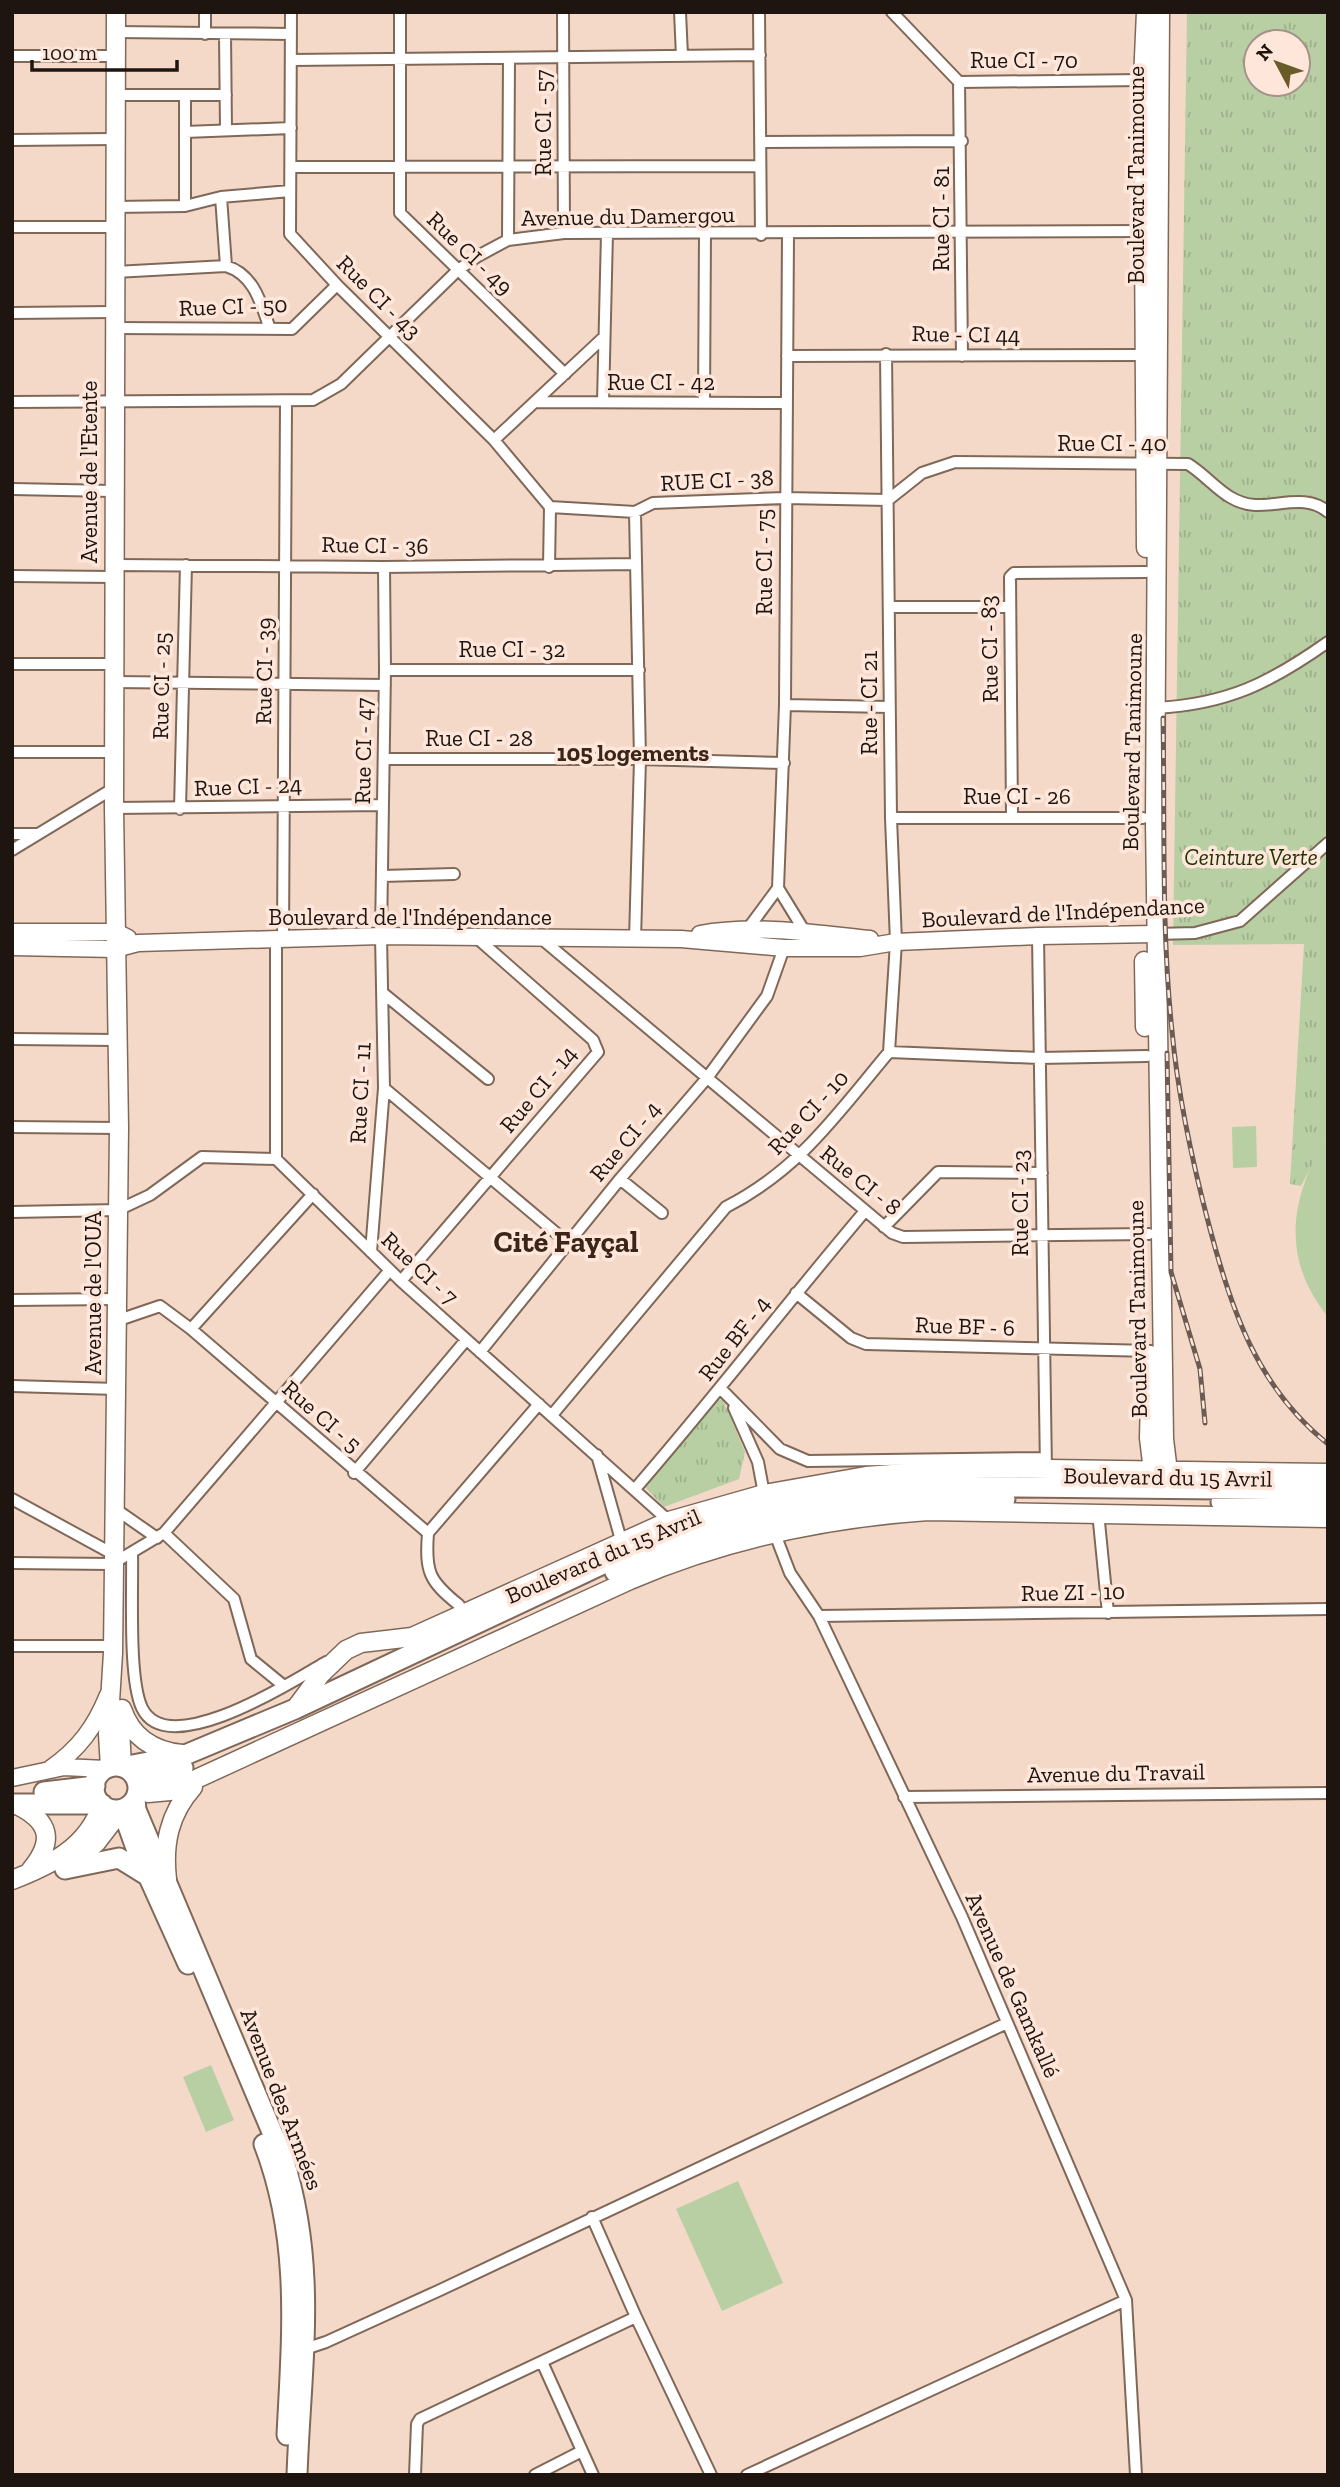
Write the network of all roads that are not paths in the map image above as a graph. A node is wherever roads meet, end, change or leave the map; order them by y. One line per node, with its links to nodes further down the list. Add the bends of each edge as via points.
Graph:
1 (116, 12): 11 (main road, Avenue de l'Etente)
2 (205, 12): 12 (street)
3 (291, 12): 14 (street, Rue CI - 43)
4 (400, 12): 21 (street, Rue CI - 49)
5 (563, 12): 19 (street, Rue CI - 57)
6 (680, 12): 18 (street)
7 (759, 12): 15 (street)
8 (892, 12): 24 (street, Rue CI - 70)
9 (1146, 12): 23 (main road, Boulevard Tanimoune)
10 (1160, 12): 46 (main road, Boulevard Tanimoune)
11 (116, 32): 12 (street); 17 (main road, Avenue de l'Etente)
12 (205, 34): 13 (street)
13 (225, 34): 14 (street); 26 (street)
14 (291, 34): 22 (street, Rue CI - 43)
15 (760, 55): 18 (street); 34 (street)
16 (12, 56): 17 (street)
17 (115, 56): 25 (main road, Avenue de l'Etente)
18 (682, 56): 19 (street)
19 (564, 57): 20 (street); 39 (street, Rue CI - 57)
20 (509, 58): 21 (street); 38 (street)
21 (401, 59): 22 (street); 37 (street, Rue CI - 49)
22 (291, 60): 28 (street, Rue CI - 43)
23 (1143, 80): 24 (street, Rue CI - 70); 46 (main road, Boulevard Tanimoune)
24 (959, 82): 33 (street, Rue CI - 81)
25 (115, 95): 27 (street); 31 (main road, Avenue de l'Etente)
26 (226, 95): 27 (street); 29 (street)
27 (185, 96): 30 (street)
28 (291, 128): 29 (street); 36 (street, Rue CI - 43)
29 (226, 130): 30 (street)
30 (185, 131): 42 (street)
31 (114, 139): 32 (street); 43 (main road, Avenue de l'Etente)
32 (12, 140)
33 (961, 141): 34 (street); 47 (street, Rue CI - 81)
34 (760, 142): 35 (street)
35 (760, 166): 39 (street); 51 (street)
36 (290, 167): 37 (street); 40 (street, Rue CI - 43)
37 (400, 167): 38 (street); 55 (street, Rue CI - 49, via 400,213)
38 (509, 167): 39 (street); 53 (street)
39 (564, 167): 48 (street, Rue CI - 57)
40 (290, 191): 41 (street); 57 (street, Rue CI - 43, via 290,234)
41 (225, 196): 42 (street); 54 (street)
42 (185, 206): 43 (street)
43 (115, 207): 45 (main road, Avenue de l'Etente)
44 (12, 227): 45 (street)
45 (115, 227): 56 (main road, Avenue de l'Etente)
46 (1152, 231): 47 (street, Avenue du Damergou); 64 (main road, Boulevard Tanimoune); 76 (main road, Boulevard Tanimoune)
47 (962, 232): 52 (street, Avenue du Damergou); 66 (street, Rue CI - 81)
48 (564, 233): 49 (street, Avenue du Damergou); 53 (street, Avenue du Damergou)
49 (607, 233): 50 (street, Avenue du Damergou); 62 (street)
50 (705, 234): 51 (street, Avenue du Damergou); 73 (street)
51 (761, 235): 52 (street, Avenue du Damergou)
52 (788, 235): 65 (street, Rue CI - 75)
53 (508, 240): 55 (street, Avenue du Damergou)
54 (226, 267): 56 (street); 60 (street, via 238,270 251,284)
55 (458, 271): 61 (street, Avenue du Damergou); 67 (street, Rue CI - 49)
56 (115, 272): 59 (main road, Avenue de l'Etente)
57 (337, 285): 60 (street, Rue CI - 50, via 297,327); 61 (street, Rue CI - 43)
58 (12, 313): 59 (street, Rue CI - 50)
59 (113, 320): 60 (street, Rue CI - 50); 72 (main road, Avenue de l'Etente)
60 (270, 330)
61 (390, 337): 69 (street, Avenue du Damergou, via 326,395); 75 (street, Rue CI - 43)
62 (604, 337): 67 (street); 71 (street)
63 (886, 354): 65 (street, Rue - CI 44); 66 (street, Rue - CI 44); 80 (street, Rue - CI 21)
64 (1145, 355): 66 (street, Rue - CI 44); 76 (main road, Boulevard Tanimoune)
65 (787, 356): 74 (street, Rue CI - 75)
66 (962, 356)
67 (565, 374): 70 (street)
68 (12, 402): 72 (street, Avenue du Damergou)
69 (286, 402): 72 (street, Avenue du Damergou); 86 (street, Rue CI - 39)
70 (534, 402): 71 (street, Rue CI - 42); 75 (street)
71 (603, 402): 73 (street, Rue CI - 42)
72 (114, 403): 78 (main road, Avenue de l'Etente)
73 (704, 403): 74 (street, Rue CI - 42)
74 (786, 403): 79 (street, Rue CI - 75)
75 (494, 440): 81 (street, Rue CI - 43)
76 (1153, 465): 80 (street, Rue CI - 40, via 955,462 922,473); 83 (street, Rue CI - 40, via 1188,464 1236,502 1276,506 1304,501); 90 (main road, Boulevard Tanimoune); 105 (main road, Boulevard Tanimoune)
77 (12, 489): 78 (street)
78 (113, 491): 89 (main road, Avenue de l'Etente)
79 (785, 498): 80 (street, RUE CI - 38); 82 (street, RUE CI - 38, via 653,503); 103 (street, Rue CI - 75)
80 (888, 500): 92 (street, Rue - CI 21)
81 (550, 507): 82 (street, RUE CI - 38); 88 (street)
82 (635, 512): 84 (street)
83 (1328, 512)
84 (636, 564): 88 (street, Rue CI - 36); 98 (street)
85 (186, 565): 86 (street, Rue CI - 36); 89 (street, Rue CI - 36); 101 (street, Rue CI - 25)
86 (287, 565): 87 (street, Rue CI - 36); 100 (street, Rue CI - 39)
87 (384, 567): 88 (street, Rue CI - 36); 97 (street, Rue CI - 47)
88 (549, 567)
89 (114, 571): 91 (street, Rue CI - 36); 96 (main road, Avenue de l'Etente)
90 (1146, 572): 93 (street, Rue CI - 83, via 1014,573 1010,577); 118 (main road, Boulevard Tanimoune)
91 (12, 576)
92 (891, 607): 93 (street); 104 (street, Rue - CI 21)
93 (1010, 607): 116 (street, Rue CI - 83)
94 (1328, 642): 105 (street, via 1287,669 1224,699)
95 (12, 664): 96 (street)
96 (114, 664): 99 (main road, Avenue de l'Etente)
97 (385, 670): 98 (street, Rue CI - 32); 102 (street, Rue CI - 47)
98 (639, 670): 109 (street)
99 (114, 682): 101 (street); 107 (main road, Avenue de l'Etente)
100 (285, 684): 101 (street); 102 (street); 112 (street, Rue CI - 39)
101 (182, 685): 115 (street, Rue CI - 25)
102 (385, 685): 108 (street, Rue CI - 47)
103 (785, 705): 104 (street); 110 (street, Rue CI - 75)
104 (889, 707): 117 (street, Rue - CI 21)
105 (1156, 708): 129 (main road, Boulevard Tanimoune)
106 (12, 752): 107 (street)
107 (114, 752): 111 (main road, Avenue de l'Etente)
108 (384, 759): 109 (street, Rue CI - 28); 113 (street, Rue CI - 47)
109 (639, 759): 110 (street, Rue CI - 28); 136 (street)
110 (784, 763): 125 (street, Rue CI - 75)
111 (114, 788): 114 (main road, Avenue de l'Etente); 120 (street)
112 (284, 805): 113 (street, Rue CI - 24); 115 (street, Rue CI - 24); 134 (street, Rue CI - 39)
113 (383, 805): 124 (street, Rue CI - 47)
114 (114, 808): 115 (street, Rue CI - 24); 137 (main road, Avenue de l'Etente)
115 (180, 809)
116 (1012, 816): 117 (street, Rue CI - 26); 118 (street, Rue CI - 26)
117 (891, 818): 138 (street, Rue - CI 21)
118 (1143, 818): 129 (main road, Boulevard Tanimoune)
119 (12, 834): 120 (street)
120 (40, 834): 122 (street)
121 (1328, 843): 129 (street, Boulevard de l'Indépendance, via 1240,921 1195,933)
122 (12, 850)
123 (454, 874): 124 (street)
124 (382, 876): 130 (street, Rue CI - 47)
125 (778, 888): 126 (street); 128 (street)
126 (747, 930): 128 (main road, Boulevard de l'Indépendance); 133 (main road, Boulevard de l'Indépendance)
127 (12, 932): 137 (main road, Boulevard de l'Indépendance)
128 (805, 932): 138 (main road, Boulevard de l'Indépendance)
129 (1150, 934): 131 (main road, Boulevard de l'Indépendance); 145 (main road, Boulevard Tanimoune); 184 (main road, Boulevard Tanimoune)
130 (381, 936): 132 (main road, Boulevard de l'Indépendance); 134 (main road, Boulevard de l'Indépendance); 141 (street, Rue CI - 11)
131 (1038, 936): 138 (main road, Boulevard de l'Indépendance); 146 (street, Rue CI - 23)
132 (477, 938): 135 (main road, Boulevard de l'Indépendance); 155 (street, Rue CI - 14, via 597,1045 598,1052)
133 (681, 939): 136 (main road, Boulevard de l'Indépendance); 140 (main road, Boulevard de l'Indépendance)
134 (279, 940): 137 (main road, Boulevard de l'Indépendance); 153 (street, Rue CI - 39)
135 (543, 940): 136 (main road, Boulevard de l'Indépendance); 147 (street, Rue CI - 8)
136 (635, 940)
137 (115, 941): 139 (main road, Boulevard de l'Indépendance); 143 (main road, Avenue de l'OUA)
138 (897, 942): 140 (main road, Boulevard de l'Indépendance, via 860,948); 144 (street, Rue - CI 21)
139 (12, 947)
140 (784, 948): 147 (street, Rue CI - 4, via 767,996)
141 (384, 994): 148 (street); 149 (street, Rue CI - 11)
142 (12, 1039): 143 (street)
143 (117, 1040): 151 (main road, Avenue de l'OUA)
144 (889, 1052): 146 (street); 152 (street, Rue CI - 10)
145 (1147, 1056): 146 (street); 163 (main road, Boulevard Tanimoune)
146 (1039, 1058): 154 (street, Rue CI - 23)
147 (707, 1078): 152 (street, Rue CI - 8); 156 (street, Rue CI - 4)
148 (488, 1079)
149 (384, 1088): 155 (street); 166 (street, Rue CI - 11)
150 (12, 1128): 151 (street)
151 (119, 1128): 158 (main road, Avenue de l'OUA)
152 (801, 1157): 159 (street, Rue CI - 8); 183 (street, Rue CI - 10, via 764,1186 726,1207)
153 (276, 1159): 157 (street, Rue CI - 7); 158 (street, via 202,1157 150,1195)
154 (1042, 1173): 162 (street, via 938,1171); 164 (street, Rue CI - 23)
155 (492, 1176): 165 (street); 168 (street, Rue CI - 14)
156 (620, 1179): 161 (street); 165 (street, Rue CI - 4)
157 (313, 1194): 166 (street, Rue CI - 7); 173 (street)
158 (118, 1210): 160 (street); 170 (main road, Avenue de l'OUA)
159 (865, 1211): 162 (street, Rue CI - 8); 169 (street, Rue BF - 4)
160 (12, 1212)
161 (662, 1213)
162 (884, 1227): 164 (street, Rue CI - 8, via 904,1237)
163 (1149, 1234): 164 (street, Rue CI - 8); 176 (main road, Boulevard Tanimoune)
164 (1041, 1237): 175 (street, Rue CI - 23)
165 (568, 1242): 177 (street, Rue CI - 4)
166 (371, 1252): 167 (street, Rue CI - 7)
167 (390, 1270): 168 (street, Rue CI - 7); 181 (street)
168 (401, 1281): 174 (street, Rue CI - 7)
169 (796, 1293): 175 (street, Rue BF - 6, via 866,1345); 180 (street, Rue BF - 4)
170 (117, 1299): 171 (street); 172 (main road, Avenue de l'OUA)
171 (12, 1300)
172 (116, 1321): 173 (street, Rue CI - 5, via 160,1306); 179 (main road, Avenue de l'OUA)
173 (191, 1329): 181 (street, Rue CI - 5)
174 (466, 1340): 177 (street, Rue CI - 7); 190 (street)
175 (1042, 1349): 176 (street, Rue BF - 6); 187 (street, Rue CI - 23)
176 (1151, 1351): 184 (main road, Boulevard Tanimoune)
177 (480, 1352): 182 (street, Rue CI - 7)
178 (12, 1386): 179 (street)
179 (117, 1389): 198 (main road, Avenue de l'OUA)
180 (721, 1390): 187 (street, via 780,1449 808,1461); 193 (street, Rue BF - 4); 195 (street, via 741,1419 758,1462)
181 (274, 1402): 190 (street, Rue CI - 5); 204 (street)
182 (539, 1404): 183 (street, Rue CI - 7); 202 (street)
183 (552, 1415): 186 (street, Rue CI - 7)
184 (1156, 1419): 185 (main road, Boulevard Tanimoune)
185 (1156, 1438): 188 (main road); 189 (main road, Boulevard Tanimoune); 191 (main road)
186 (597, 1455): 193 (street, Rue CI - 7); 205 (street)
187 (1046, 1464): 188 (main road, Boulevard du 15 Avril); 195 (main road, Boulevard du 15 Avril, via 910,1471)
188 (1120, 1471): 189 (main road, Boulevard du 15 Avril)
189 (1160, 1471): 191 (main road, Boulevard du 15 Avril)
190 (354, 1472): 202 (street, Rue CI - 5)
191 (1199, 1473): 192 (main road, Boulevard du 15 Avril)
192 (1328, 1473)
193 (635, 1489): 201 (street, Rue CI - 7)
194 (1328, 1490): 218 (highway, Boulevard du 15 Avril, via 921,1486 760,1509 654,1540)
195 (764, 1494): 201 (main road, Boulevard du 15 Avril)
196 (12, 1499): 207 (street)
197 (1328, 1505): 220 (highway, Boulevard du 15 Avril, via 936,1499 777,1519 639,1562)
198 (114, 1508): 204 (street); 207 (main road, Avenue de l'OUA)
199 (1098, 1512): 200 (main road, Boulevard du 15 Avril); 203 (main road, Boulevard du 15 Avril, via 928,1511); 211 (street)
200 (1328, 1518)
201 (669, 1521): 205 (main road, Boulevard du 15 Avril)
202 (428, 1533): 209 (street, via 426,1560 435,1586)
203 (775, 1534): 212 (street, Avenue de Gamkallé, via 790,1573); 220 (main road, Boulevard du 15 Avril, via 656,1569)
204 (160, 1536): 206 (street); 216 (street, via 234,1599 251,1660)
205 (621, 1540): 215 (main road, Boulevard du 15 Avril, via 412,1637 374,1640)
206 (132, 1552): 207 (street); 216 (street, via 135,1681 146,1714 161,1722 190,1726 229,1715)
207 (112, 1559): 208 (street); 214 (main road, Avenue de l'OUA)
208 (12, 1563)
209 (459, 1605)
210 (1328, 1609): 211 (street, Rue ZI - 10)
211 (1108, 1613): 212 (street, Rue ZI - 10)
212 (819, 1616): 227 (street, Avenue de Gamkallé)
213 (12, 1646): 214 (street)
214 (113, 1650): 217 (main road, Avenue de l'OUA)
215 (346, 1650): 216 (street); 218 (main road, Boulevard du 15 Avril)
216 (284, 1686)
217 (114, 1693): 219 (main road, via 127,1722 142,1739); 221 (main road, via 86,1738); 222 (main road, Avenue de l'OUA)
218 (295, 1709): 219 (highway, Boulevard du 15 Avril)
219 (185, 1755): 222 (highway, Boulevard du 15 Avril)
220 (216, 1764): 224 (main road, Boulevard du 15 Avril); 226 (highway, Boulevard du 15 Avril)
221 (50, 1769): 222 (main road); 223 (main road)
222 (105, 1779): 223 (main road); 226 (highway, via 132,1772); 226 (highway, via 109,1808); 228 (highway); 228 (highway); 230 (main road, via 90,1829 76,1846)
223 (12, 1780)
224 (193, 1787): 226 (main road, Boulevard du 15 Avril, via 162,1802); 231 (main road, via 170,1826)
225 (1328, 1793): 227 (street, Avenue du Travail)
226 (133, 1795): 229 (main road, via 89,1851); 231 (highway, Avenue des Armées)
227 (904, 1797): 232 (street, Avenue de Gamkallé)
228 (13, 1802): 230 (main road, via 37,1816 47,1836 44,1851)
229 (65, 1869): 230 (main road); 231 (highway, via 118,1858)
230 (20, 1877)
231 (159, 1879): 236 (highway, Avenue des Armées, via 271,2162 289,2240)
232 (1007, 2023): 233 (street); 234 (street, Avenue de Gamkallé)
233 (593, 2217): 235 (street); 236 (street, via 351,2331)
234 (1126, 2300): 239 (street); 247 (street, Avenue de Gamkallé)
235 (636, 2316): 237 (street); 245 (street)
236 (298, 2351): 240 (highway, Avenue des Armées); 241 (highway, Avenue des Armées)
237 (542, 2362): 238 (street); 242 (street, via 418,2421)
238 (582, 2451): 243 (street); 244 (street)
239 (767, 2470): 246 (street)
240 (285, 2475)
241 (297, 2475)
242 (415, 2475)
243 (536, 2475)
244 (593, 2475)
245 (711, 2475)
246 (747, 2475)
247 (1136, 2475)

